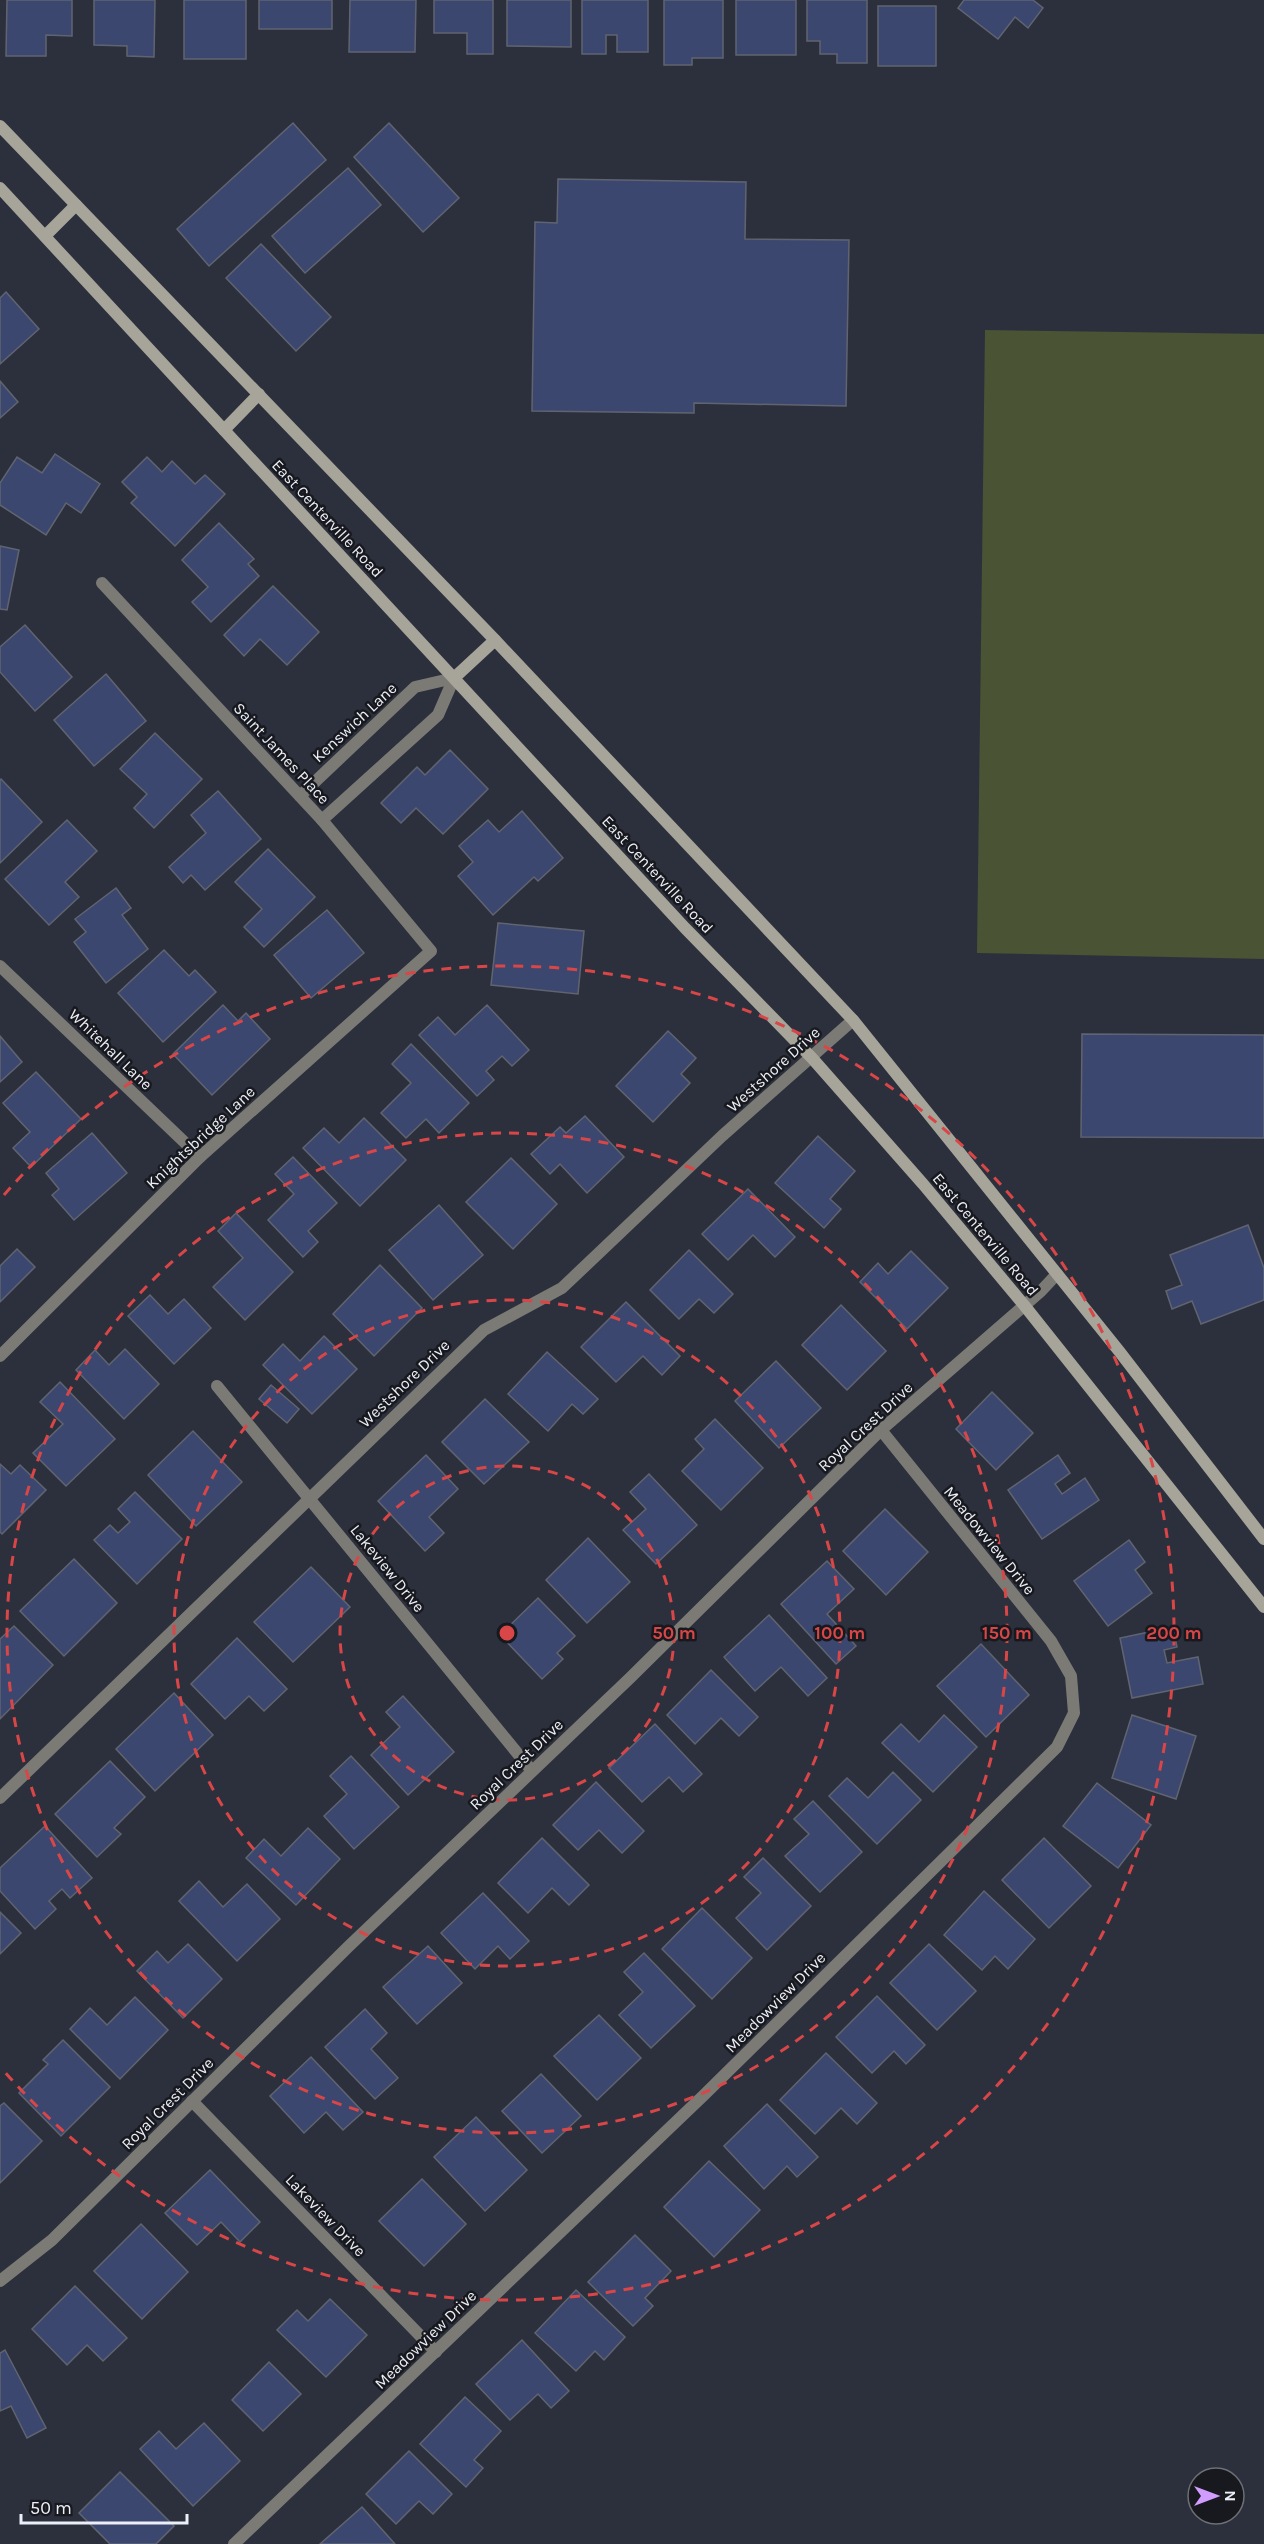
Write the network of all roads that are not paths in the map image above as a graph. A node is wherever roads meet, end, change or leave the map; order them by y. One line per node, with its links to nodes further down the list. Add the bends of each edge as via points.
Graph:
1 (0, 126): 3 (main road, East Centerville Road)
2 (0, 188): 4 (main road, East Centerville Road)
3 (76, 205): 4 (main road); 5 (main road, East Centerville Road)
4 (45, 236): 6 (main road, East Centerville Road)
5 (259, 394): 6 (main road); 8 (main road, East Centerville Road)
6 (224, 430): 9 (main road, East Centerville Road)
7 (102, 583): 10 (street, Saint James Place)
8 (495, 640): 9 (main road); 14 (main road, East Centerville Road)
9 (454, 678): 10 (street, Kenswich Lane, via 415,687); 11 (street, via 438,715); 15 (main road, East Centerville Road, via 685,928)
10 (300, 796): 11 (street, Saint James Place)
11 (322, 820): 12 (street, Saint James Place)
12 (431, 951): 16 (street, Knightsbridge Lane)
13 (0, 966): 16 (street, Whitehall Lane)
14 (853, 1020): 15 (street, Westshore Drive); 17 (main road, East Centerville Road)
15 (812, 1058): 18 (main road, East Centerville Road); 22 (street, Westshore Drive, via 722,1136 562,1288 484,1330)
16 (200, 1157): 19 (street, Knightsbridge Lane)
17 (1057, 1274): 18 (street, Royal Crest Drive); 23 (main road, East Centerville Road)
18 (1024, 1305): 21 (street, Royal Crest Drive); 24 (main road, East Centerville Road)
19 (0, 1356)
20 (217, 1386): 22 (street, Lakeview Drive)
21 (881, 1430): 25 (street, Royal Crest Drive); 29 (street, Meadowview Drive, via 1051,1641 1071,1676 1074,1713 1057,1747)
22 (308, 1497): 25 (street, Lakeview Drive); 26 (street, Westshore Drive)
23 (1264, 1539)
24 (1262, 1600)
25 (532, 1771): 27 (street, Royal Crest Drive)
26 (0, 1798)
27 (192, 2101): 28 (street, Royal Crest Drive, via 52,2240); 29 (street, Lakeview Drive)
28 (0, 2281)
29 (436, 2352): 30 (street, Meadowview Drive)
30 (234, 2544)

